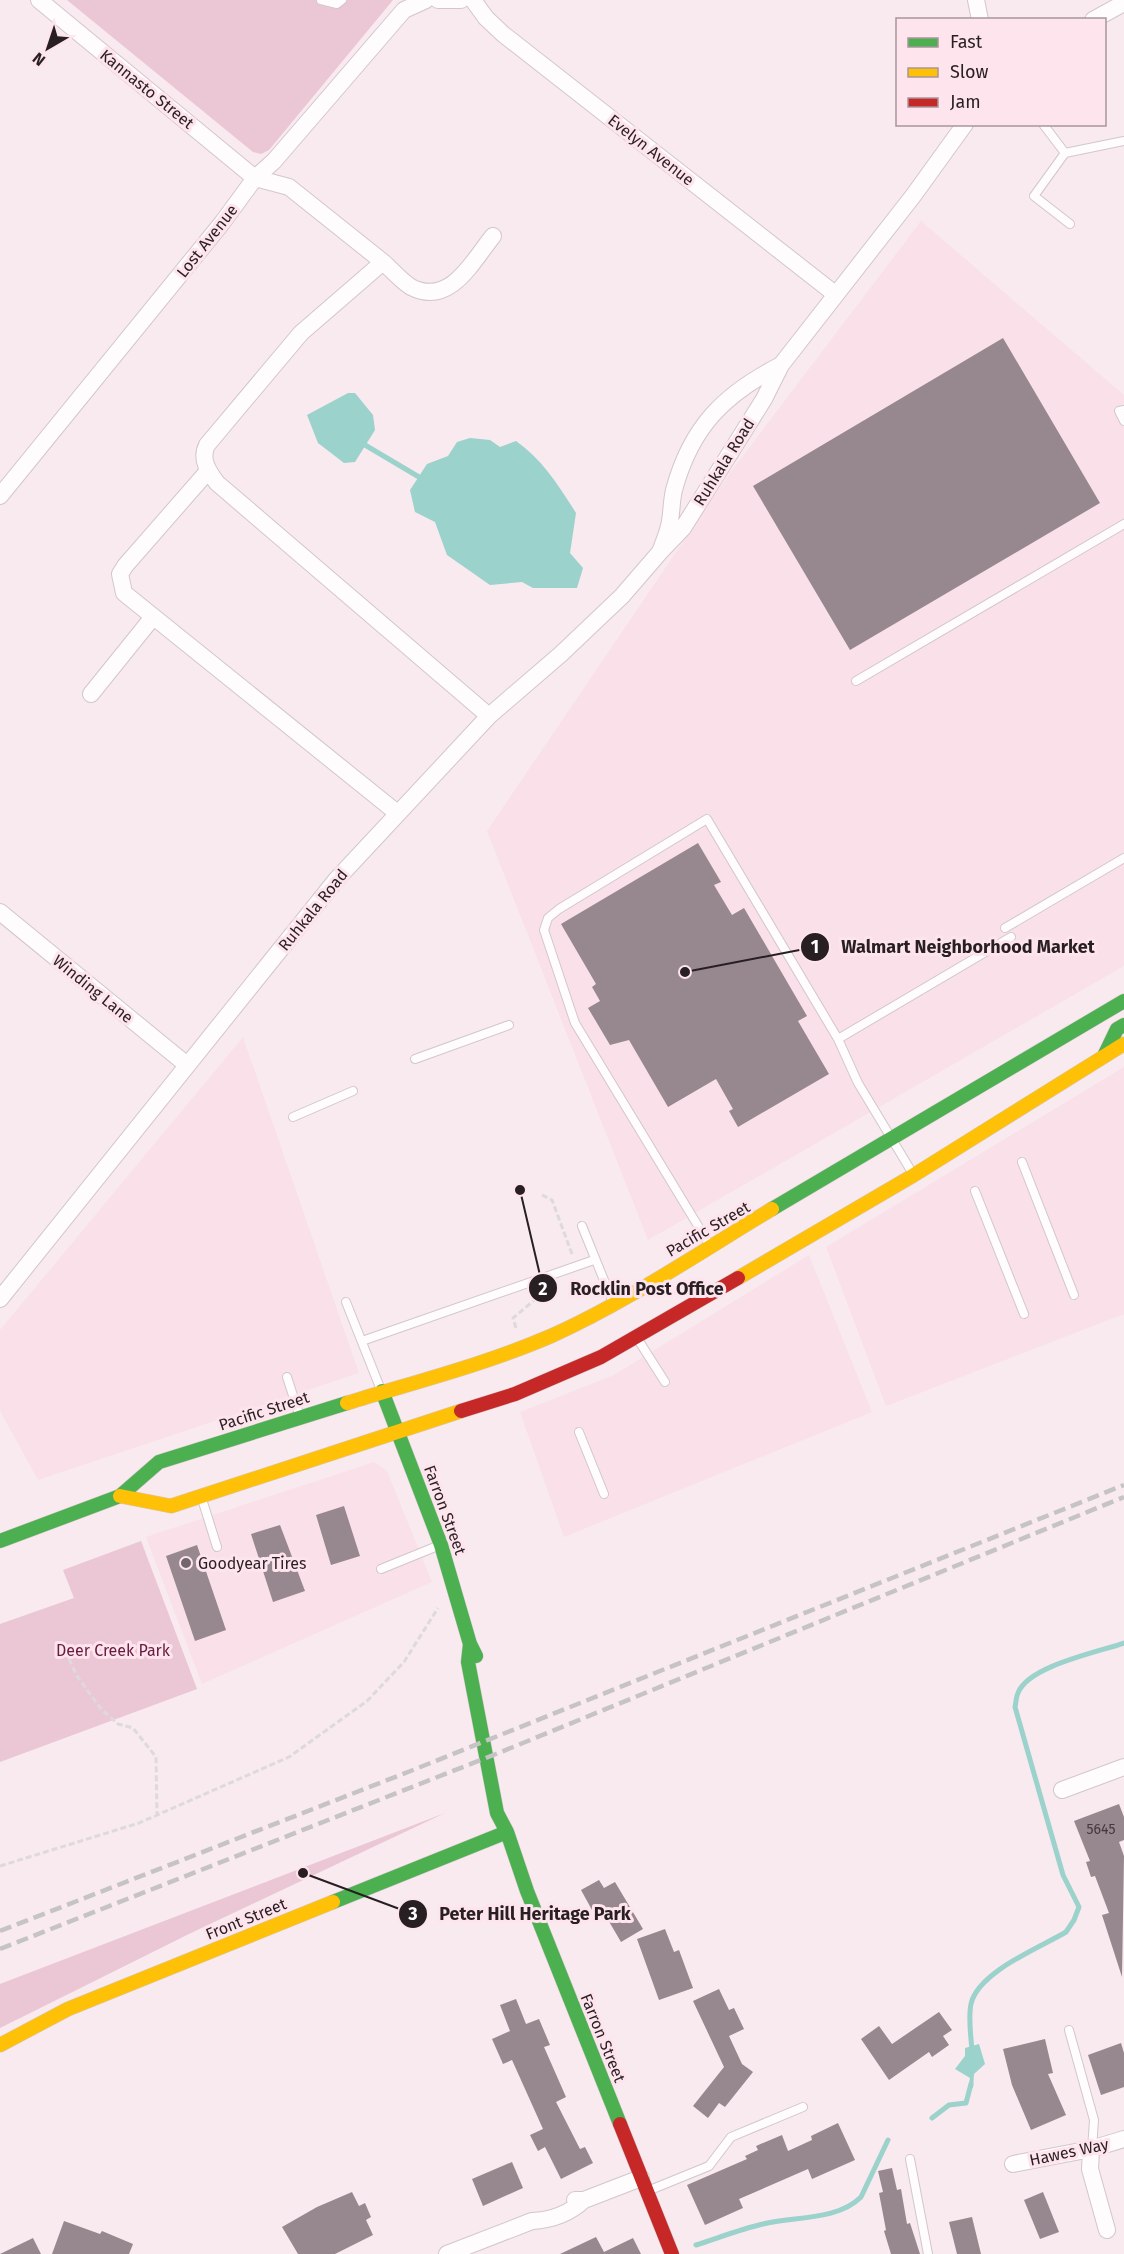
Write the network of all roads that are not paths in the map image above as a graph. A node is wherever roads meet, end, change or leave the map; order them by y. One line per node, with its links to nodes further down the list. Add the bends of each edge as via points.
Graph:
1 (39, 0): 16 (street, Kannasto Street)
2 (321, 0): 8 (lane)
3 (426, 0): 16 (street, Lost Avenue, via 404,10)
4 (438, 0): 5 (street)
5 (461, 0)
6 (473, 0): 20 (street, Evelyn Avenue, via 503,34)
7 (976, 0): 10 (street)
8 (339, 2)
9 (1124, 3): 11 (street)
10 (980, 18)
11 (1097, 18)
12 (964, 126): 20 (street, Ruhkala Road)
13 (1045, 126): 15 (lane)
14 (1124, 141): 15 (lane)
15 (1065, 153): 17 (lane, via 1034,196)
16 (255, 178): 19 (street, via 289,187); 25 (street, Lost Avenue)
17 (1070, 224)
18 (493, 236): 19 (street, via 453,285 441,292 425,292 410,286)
19 (383, 262): 24 (street, via 320,315 207,445 204,452)
20 (835, 294): 21 (street, Ruhkala Road)
21 (781, 365): 27 (street, Ruhkala Road, via 688,520); 27 (street, Ruhkala Road, via 738,390 697,433 679,473 670,525)
22 (1124, 410): 23 (lane, via 1119,411)
23 (1124, 421)
24 (208, 471): 28 (street, via 120,574 124,593); 31 (street, via 217,483)
25 (0, 496)
26 (1124, 524): 29 (lane)
27 (660, 552): 31 (street, Ruhkala Road, via 615,604)
28 (153, 616): 30 (street); 32 (street)
29 (856, 681)
30 (91, 694)
31 (489, 716): 32 (street, Ruhkala Road)
32 (396, 813): 44 (street, Ruhkala Road, via 336,880)
33 (1123, 859): 35 (lane)
34 (0, 912): 44 (street, Winding Lane)
35 (1005, 928)
36 (1011, 937): 40 (lane)
37 (1124, 1001): 47 (main road, Pacific Street)
38 (509, 1025): 43 (lane)
39 (1124, 1025): 42 (main road, via 1117,1029)
40 (838, 1039): 47 (lane); 52 (lane, via 707,819 548,918 544,930 576,1023)
41 (1124, 1044): 42 (main road)
42 (1104, 1056): 49 (main road)
43 (415, 1059)
44 (187, 1065): 55 (street, Ruhkala Road)
45 (353, 1091): 46 (lane)
46 (293, 1117)
47 (891, 1141): 49 (lane); 52 (main road, Pacific Street)
48 (1022, 1162): 54 (lane)
49 (914, 1175): 59 (main road)
50 (975, 1191): 58 (lane)
51 (582, 1226): 53 (lane)
52 (711, 1246): 57 (main road, Pacific Street)
53 (594, 1260): 57 (lane); 60 (lane)
54 (1074, 1296)
55 (0, 1299)
56 (346, 1302): 60 (lane)
57 (613, 1303): 63 (main road, Pacific Street, via 523,1346)
58 (1024, 1314)
59 (636, 1338): 62 (lane); 65 (main road, via 556,1378)
60 (362, 1341): 63 (lane)
61 (287, 1377): 64 (lane)
62 (665, 1382)
63 (381, 1391): 64 (main road, Pacific Street); 65 (main road, Farron Street)
64 (300, 1418): 68 (main road, Pacific Street, via 159,1462)
65 (398, 1432): 69 (main road); 71 (main road, Farron Street)
66 (579, 1432): 67 (lane)
67 (604, 1494)
68 (120, 1496): 69 (main road, via 171,1506); 70 (main road, Pacific Street)
69 (201, 1496): 72 (lane)
70 (0, 1540)
71 (441, 1545): 73 (lane); 76 (main road, Farron Street, via 470,1644 479,1660 507,1808)
72 (217, 1547)
73 (381, 1569)
74 (1124, 1767): 75 (street)
75 (1062, 1790)
76 (507, 1832): 78 (main road, Front Street, via 68,2009); 84 (main road, Farron Street)
77 (1069, 2030): 81 (lane, via 1094,2120)
78 (0, 2045)
79 (803, 2107): 84 (lane, via 731,2137 709,2166)
80 (1124, 2139): 81 (street, Hawes Way)
81 (1092, 2149): 83 (street, Hawes Way); 85 (street, via 1090,2169)
82 (910, 2159): 88 (lane)
83 (1013, 2164)
84 (644, 2185): 86 (street, via 569,2200 543,2211 532,2221); 87 (main road, Farron Street)
85 (1107, 2230)
86 (447, 2254)
87 (672, 2254)
88 (928, 2254)

